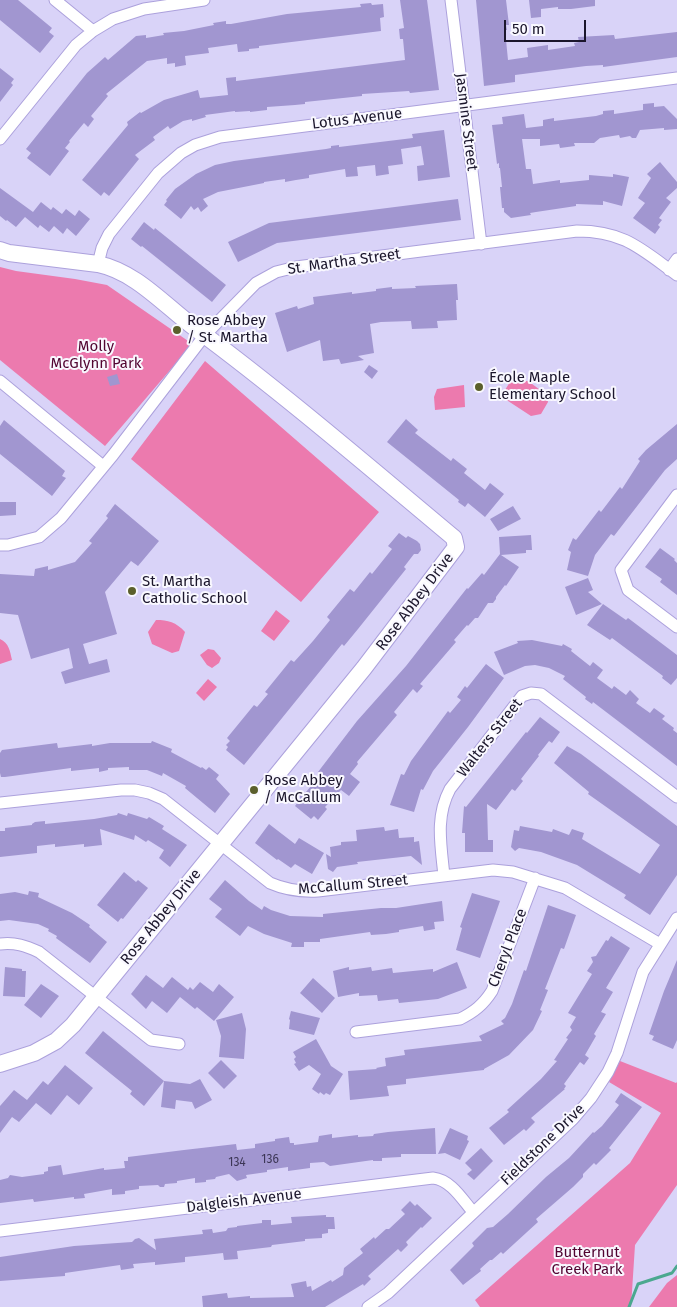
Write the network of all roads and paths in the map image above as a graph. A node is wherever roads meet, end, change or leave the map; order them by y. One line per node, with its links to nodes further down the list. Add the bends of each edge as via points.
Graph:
1 (55, 0): 4 (street)
2 (204, 0): 4 (street, via 144,9 114,19)
3 (451, 0): 6 (street, Jasmine Street)
4 (93, 31): 7 (street, via 76,45)
5 (677, 78): 6 (street, Lotus Avenue)
6 (464, 106): 8 (street, Jasmine Street); 11 (street, Lotus Avenue, via 220,137 195,145 181,152 158,173 109,234)
7 (1, 136)
8 (481, 244): 12 (street, St. Martha Street, via 597,231 632,243); 13 (street, St. Martha Street, via 276,272 256,283)
9 (0, 250): 11 (street, Rose Abbey Drive)
10 (677, 258): 12 (street)
11 (98, 264): 13 (street, Rose Abbey Drive, via 127,274)
12 (673, 273)
13 (205, 335): 15 (street, St. Martha Street); 21 (street, Rose Abbey Drive, via 454,538 456,547 364,668)
14 (0, 381): 15 (street)
15 (104, 466): 17 (street, St. Martha Street, via 62,518 39,537)
16 (677, 496): 18 (street, via 620,570 628,590)
17 (0, 545)
18 (677, 626)
19 (677, 797): 22 (street, Walters Street, via 540,694 522,696 445,799 439,830)
20 (0, 803): 21 (street, McCallum Street, via 135,790 163,799)
21 (220, 843): 22 (street, McCallum Street, via 270,883 300,892); 27 (street, Rose Abbey Drive)
22 (444, 876): 23 (street, McCallum Street, via 493,870)
23 (535, 878): 26 (street, McCallum Street, via 565,888); 28 (street, Cheryl Place, via 485,1002 460,1019)
24 (677, 918): 26 (street, Fieldstone Drive)
25 (0, 944): 27 (street, via 10,942 39,952)
26 (660, 944): 31 (street, Fieldstone Drive, via 643,972 611,1066 591,1098 573,1119)
27 (97, 997): 29 (street, via 151,1040); 30 (street, Rose Abbey Drive, via 56,1041)
28 (356, 1032)
29 (179, 1044)
30 (0, 1064)
31 (473, 1212): 32 (street, Dalgleish Avenue, via 447,1183 433,1178); 33 (street, Fieldstone Drive, via 388,1293)
32 (0, 1231)
33 (368, 1307)

